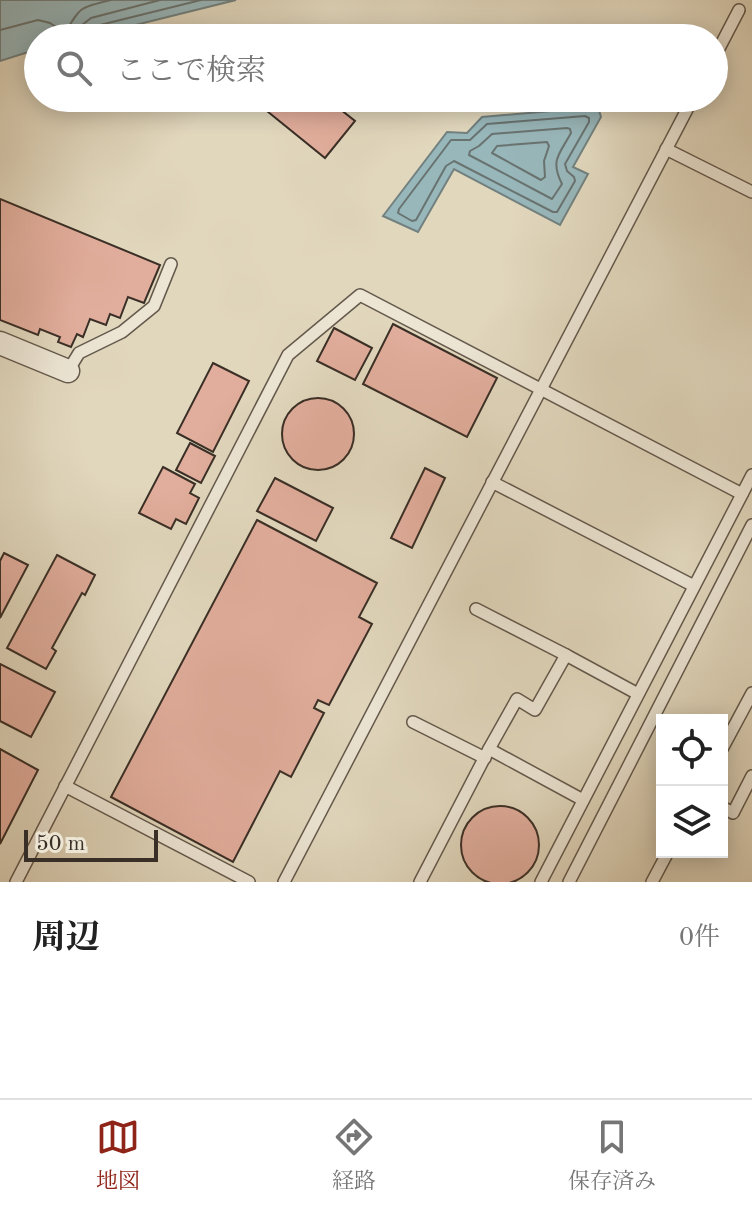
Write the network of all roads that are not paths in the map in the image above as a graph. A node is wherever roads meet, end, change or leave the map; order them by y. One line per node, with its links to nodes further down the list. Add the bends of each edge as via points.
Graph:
1 (739, 10): 2 (lane)
2 (728, 31)
3 (686, 112): 4 (lane)
4 (666, 149): 5 (lane); 9 (lane)
5 (752, 192)
6 (171, 264): 8 (lane, via 154,306 122,332 79,353)
7 (0, 343): 8 (street)
8 (68, 371)
9 (540, 390): 11 (lane); 12 (lane); 23 (lane, via 360,295 288,355)
10 (752, 475): 12 (lane)
11 (492, 482): 14 (lane); 30 (lane)
12 (742, 494): 14 (lane)
13 (752, 525): 27 (lane)
14 (694, 586): 18 (lane)
15 (476, 609): 16 (lane)
16 (566, 655): 18 (lane); 21 (lane, via 535,710 517,699)
17 (752, 693): 20 (lane)
18 (638, 694): 24 (lane)
19 (413, 722): 21 (lane)
20 (728, 738)
21 (487, 754): 24 (lane); 31 (lane)
22 (752, 776): 25 (lane, via 733,813)
23 (65, 786): 28 (lane); 29 (lane)
24 (583, 800): 32 (lane)
25 (728, 810)
26 (665, 858): 33 (lane)
27 (574, 880)
28 (16, 882)
29 (249, 882)
30 (284, 882)
31 (420, 882)
32 (541, 882)
33 (652, 882)

